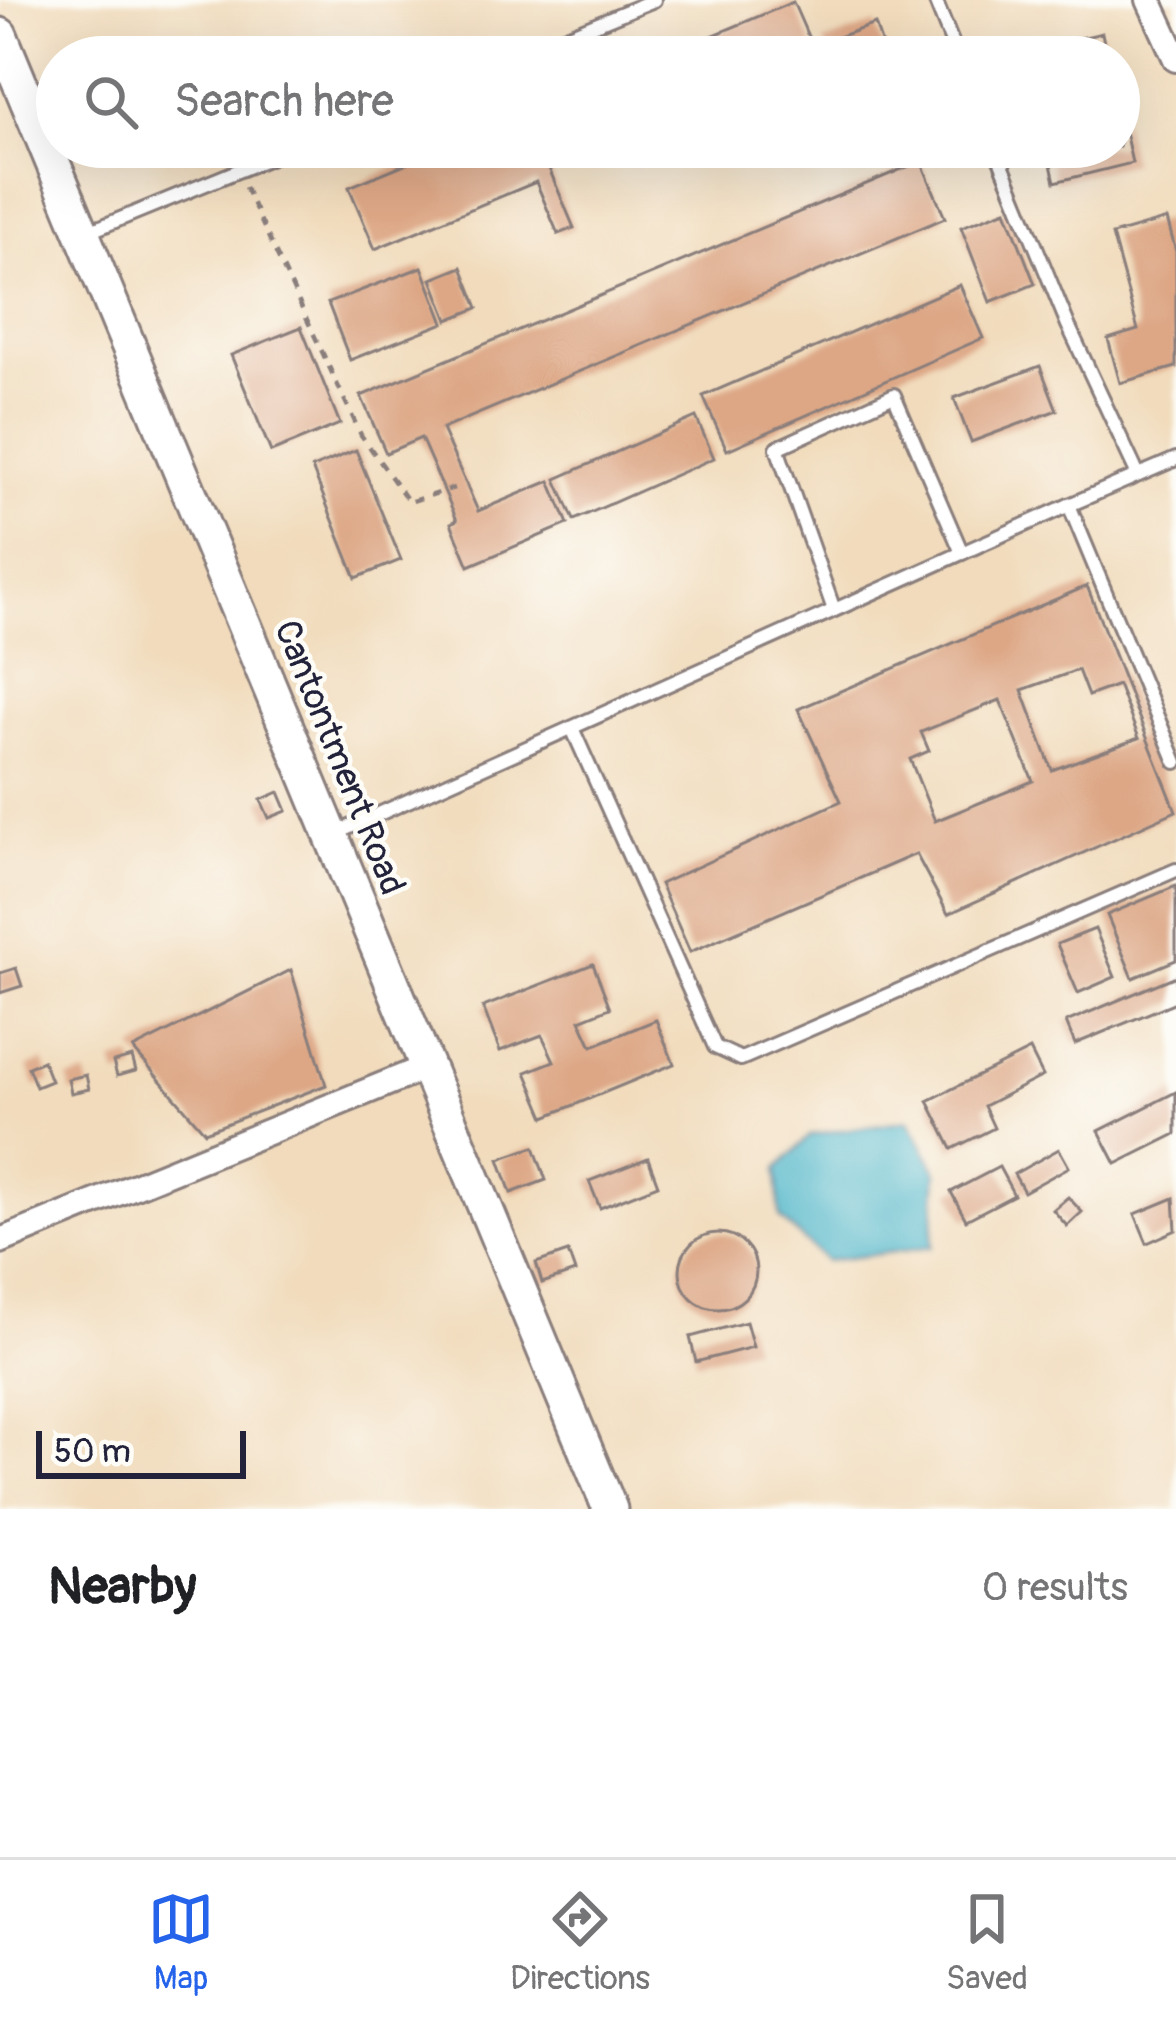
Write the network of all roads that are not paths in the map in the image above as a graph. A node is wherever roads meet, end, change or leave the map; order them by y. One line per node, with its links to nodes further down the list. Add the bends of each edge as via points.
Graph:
1 (654, 0): 5 (lane)
2 (935, 0): 6 (lane)
3 (1149, 0): 7 (street)
4 (0, 35): 8 (street, Cantontment Road)
5 (566, 36)
6 (950, 36)
7 (1176, 59)
8 (7, 69): 9 (street, Cantontment Road)
9 (36, 133)
10 (52, 168): 13 (street, Cantontment Road)
11 (244, 168): 13 (lane)
12 (1004, 168): 15 (lane)
13 (82, 235): 21 (street, Cantontment Road)
14 (1176, 458): 15 (lane)
15 (1138, 475): 16 (lane)
16 (1069, 505): 17 (lane); 20 (lane)
17 (962, 553): 18 (lane); 18 (lane, via 894,395 777,448)
18 (834, 610): 19 (lane)
19 (572, 728): 21 (lane); 22 (lane, via 715,1047 741,1059)
20 (1176, 762)
21 (331, 835): 23 (street, Cantontment Road)
22 (1176, 870)
23 (427, 1067): 24 (street); 25 (street, Cantontment Road)
24 (0, 1241)
25 (610, 1509)

